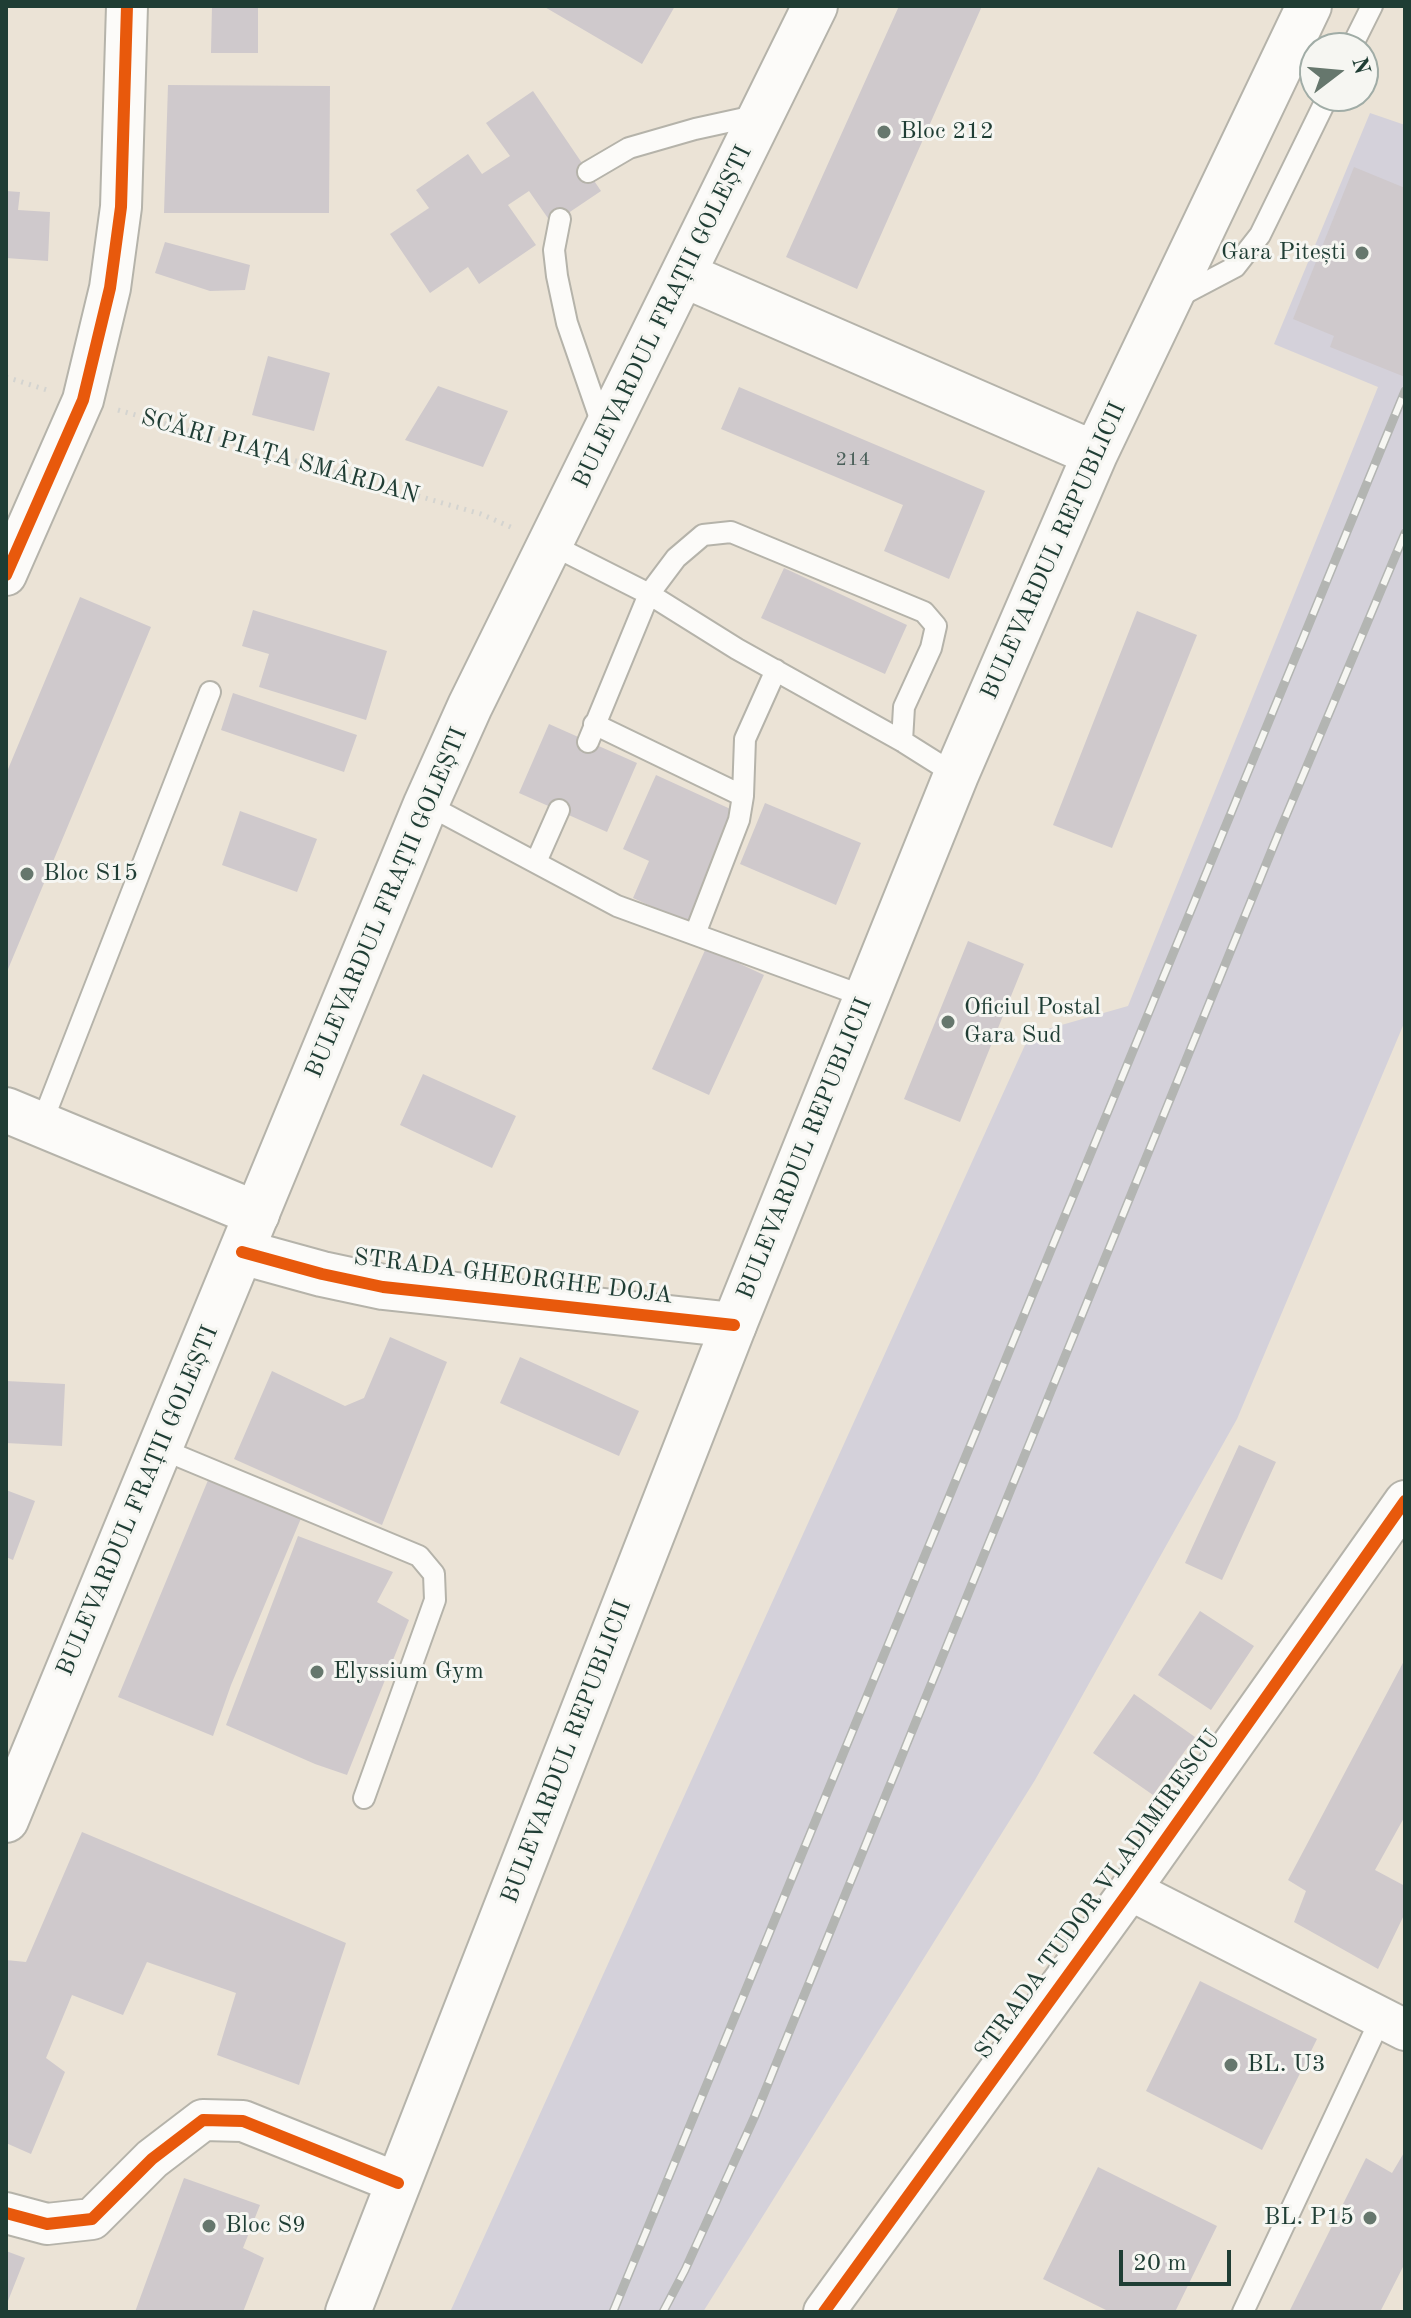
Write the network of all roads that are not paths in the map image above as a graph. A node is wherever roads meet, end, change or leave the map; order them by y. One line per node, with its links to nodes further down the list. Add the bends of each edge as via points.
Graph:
1 (127, 6): 15 (street, via 121,207 110,288 83,400)
2 (815, 6): 7 (main road, BULEVARDUL FRAȚII GOLEȘTI)
3 (1309, 6): 11 (main road, BULEVARDUL REPUBLICII)
4 (1372, 6): 5 (lane)
5 (1359, 32)
6 (1320, 112): 11 (lane, via 1260,235 1235,267)
7 (763, 114): 8 (lane, via 629,148); 10 (main road, BULEVARDUL FRAȚII GOLEȘTI)
8 (588, 172)
9 (560, 219): 12 (lane, via 554,250 559,287)
10 (684, 275): 12 (main road, BULEVARDUL FRAȚII GOLEȘTI); 13 (main road)
11 (1167, 303): 13 (main road, BULEVARDUL REPUBLICII)
12 (606, 433): 14 (main road, BULEVARDUL FRAȚII GOLEȘTI)
13 (1095, 454): 20 (main road, BULEVARDUL REPUBLICII)
14 (550, 544): 16 (lane); 22 (main road, BULEVARDUL FRAȚII GOLEȘTI)
15 (6, 575)
16 (649, 594): 17 (lane); 19 (lane, via 676,558 703,535 731,532 924,612 936,626 904,707); 21 (lane, via 591,733)
17 (776, 670): 19 (lane); 21 (lane, via 745,739)
18 (210, 692): 27 (lane)
19 (902, 741): 20 (lane)
20 (956, 775): 26 (main road, BULEVARDUL REPUBLICII)
21 (743, 796): 25 (lane, via 739,820)
22 (426, 804): 24 (lane); 28 (main road, BULEVARDUL FRAȚII GOLEȘTI)
23 (559, 810): 24 (lane)
24 (536, 862): 25 (lane, via 617,906)
25 (695, 934): 26 (lane)
26 (866, 997): 29 (main road, BULEVARDUL REPUBLICII)
27 (23, 1118): 28 (main road, STRADA GHEORGHE DOJA)
28 (250, 1233): 29 (main road, STRADA GHEORGHE DOJA, via 322,1274 383,1287); 30 (main road, BULEVARDUL FRAȚII GOLEȘTI)
29 (734, 1325): 36 (main road, BULEVARDUL REPUBLICII)
30 (159, 1448): 32 (lane, via 419,1556 434,1574 435,1600); 33 (main road, BULEVARDUL FRAȚII GOLEȘTI)
31 (1405, 1501): 34 (street, STRADA TUDOR VLADIMIRESCU)
32 (364, 1798)
33 (6, 1820)
34 (1130, 1890): 35 (street); 39 (street, STRADA TUDOR VLADIMIRESCU)
35 (1393, 2024): 40 (lane)
36 (398, 2183): 37 (street, via 243,2121 203,2120 152,2159 92,2219 47,2224); 38 (main road, BULEVARDUL REPUBLICII)
37 (6, 2213)
38 (348, 2312)
39 (824, 2312)
40 (1243, 2312)

